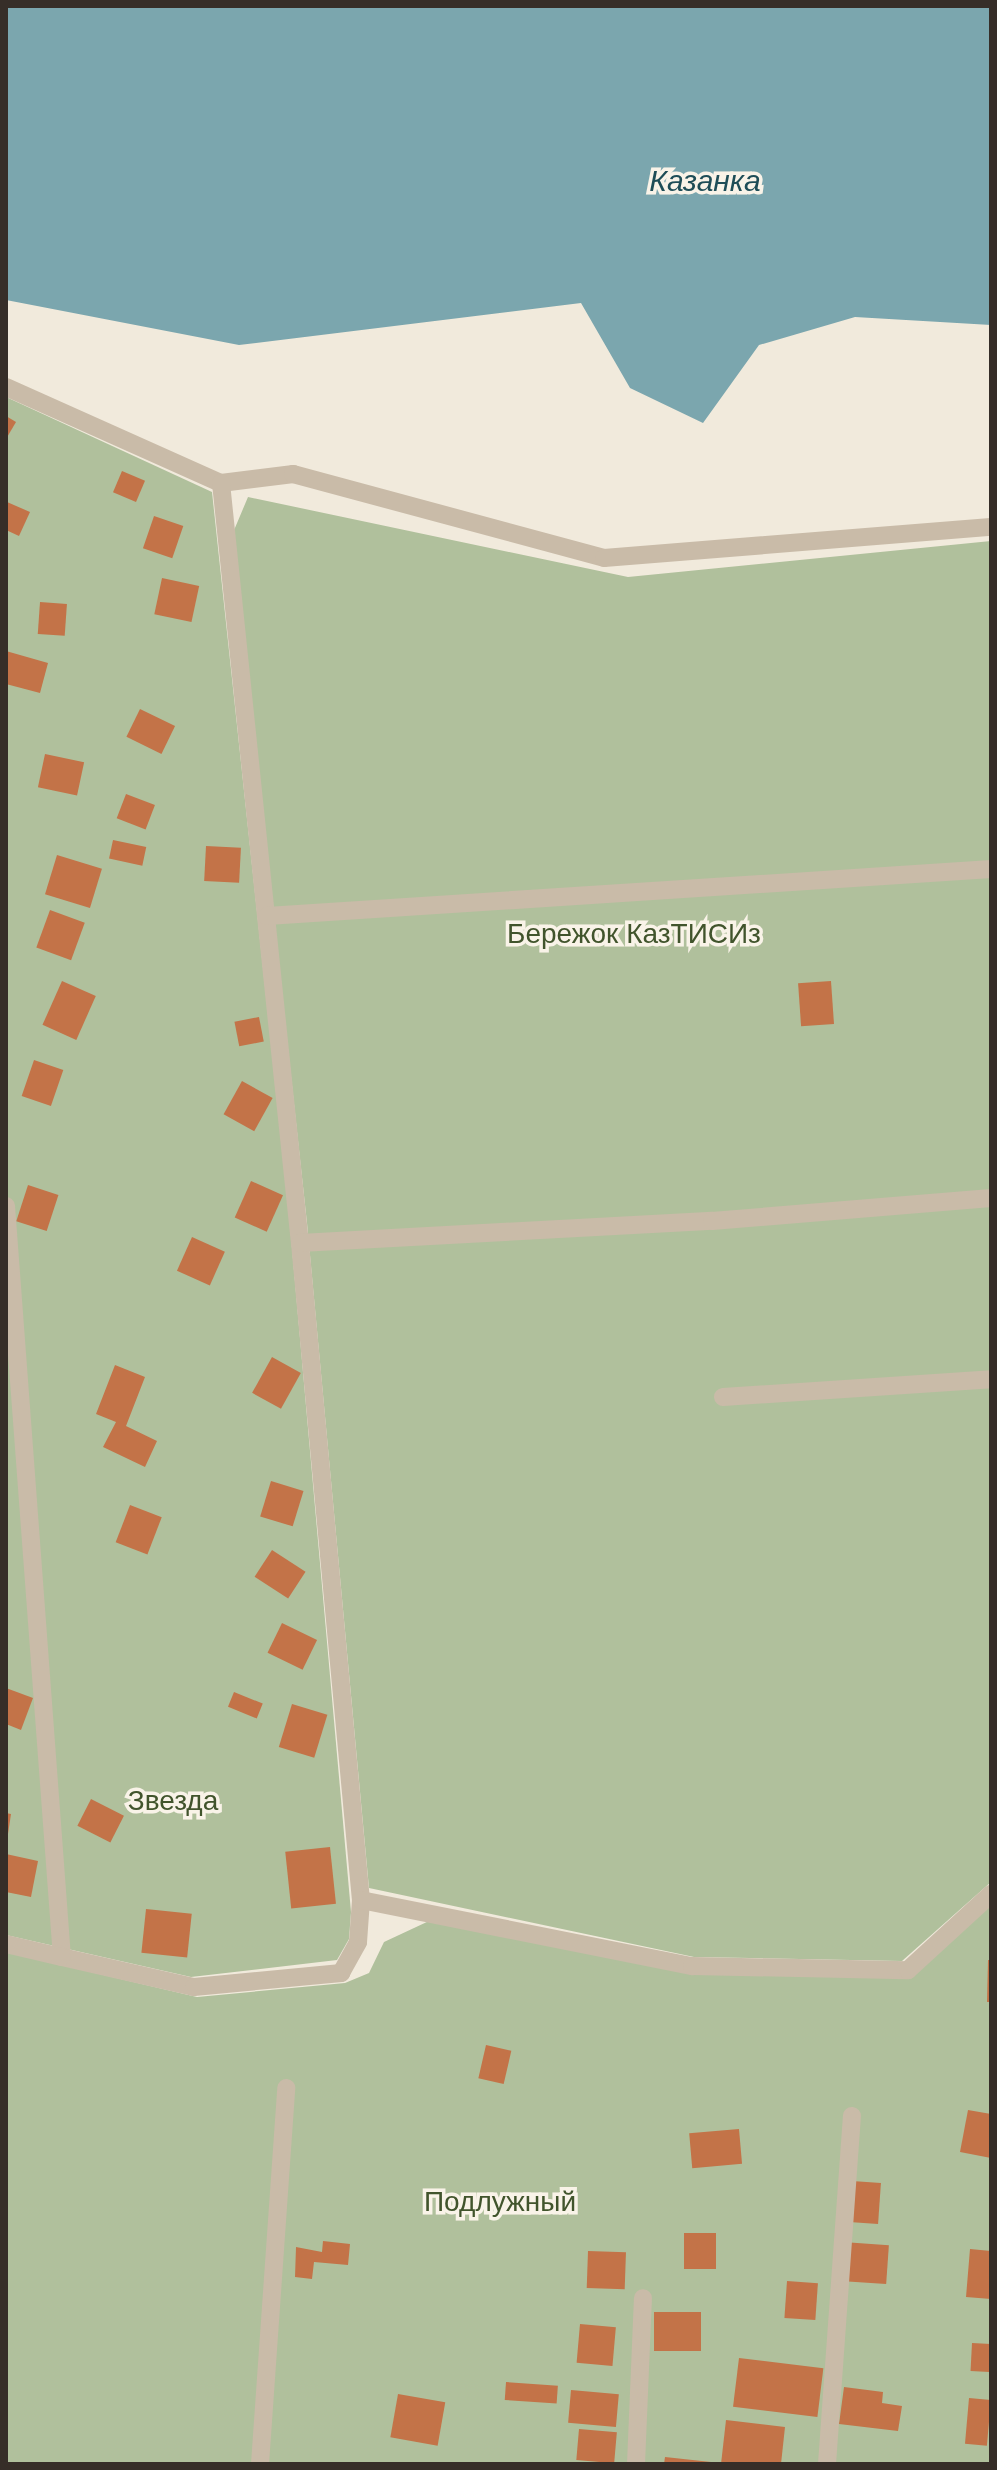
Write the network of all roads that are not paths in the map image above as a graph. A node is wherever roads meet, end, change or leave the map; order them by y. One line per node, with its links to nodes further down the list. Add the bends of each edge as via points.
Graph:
1 (6, 387): 2 (lane)
2 (221, 483): 3 (lane, via 293,474 604,558); 5 (lane)
3 (991, 527)
4 (991, 869): 5 (lane)
5 (267, 916): 8 (lane)
6 (991, 1198): 8 (lane, via 712,1221)
7 (6, 1206): 14 (lane)
8 (300, 1243): 12 (lane)
9 (991, 1379): 10 (lane)
10 (723, 1397)
11 (991, 1894): 12 (lane, via 908,1970 692,1966)
12 (361, 1900): 14 (lane, via 358,1942 341,1973 194,1987)
13 (6, 1944): 14 (lane)
14 (62, 1957)
15 (286, 2088): 18 (lane)
16 (852, 2116): 20 (lane)
17 (643, 2298): 19 (lane)
18 (260, 2464)
19 (636, 2464)
20 (827, 2464)

